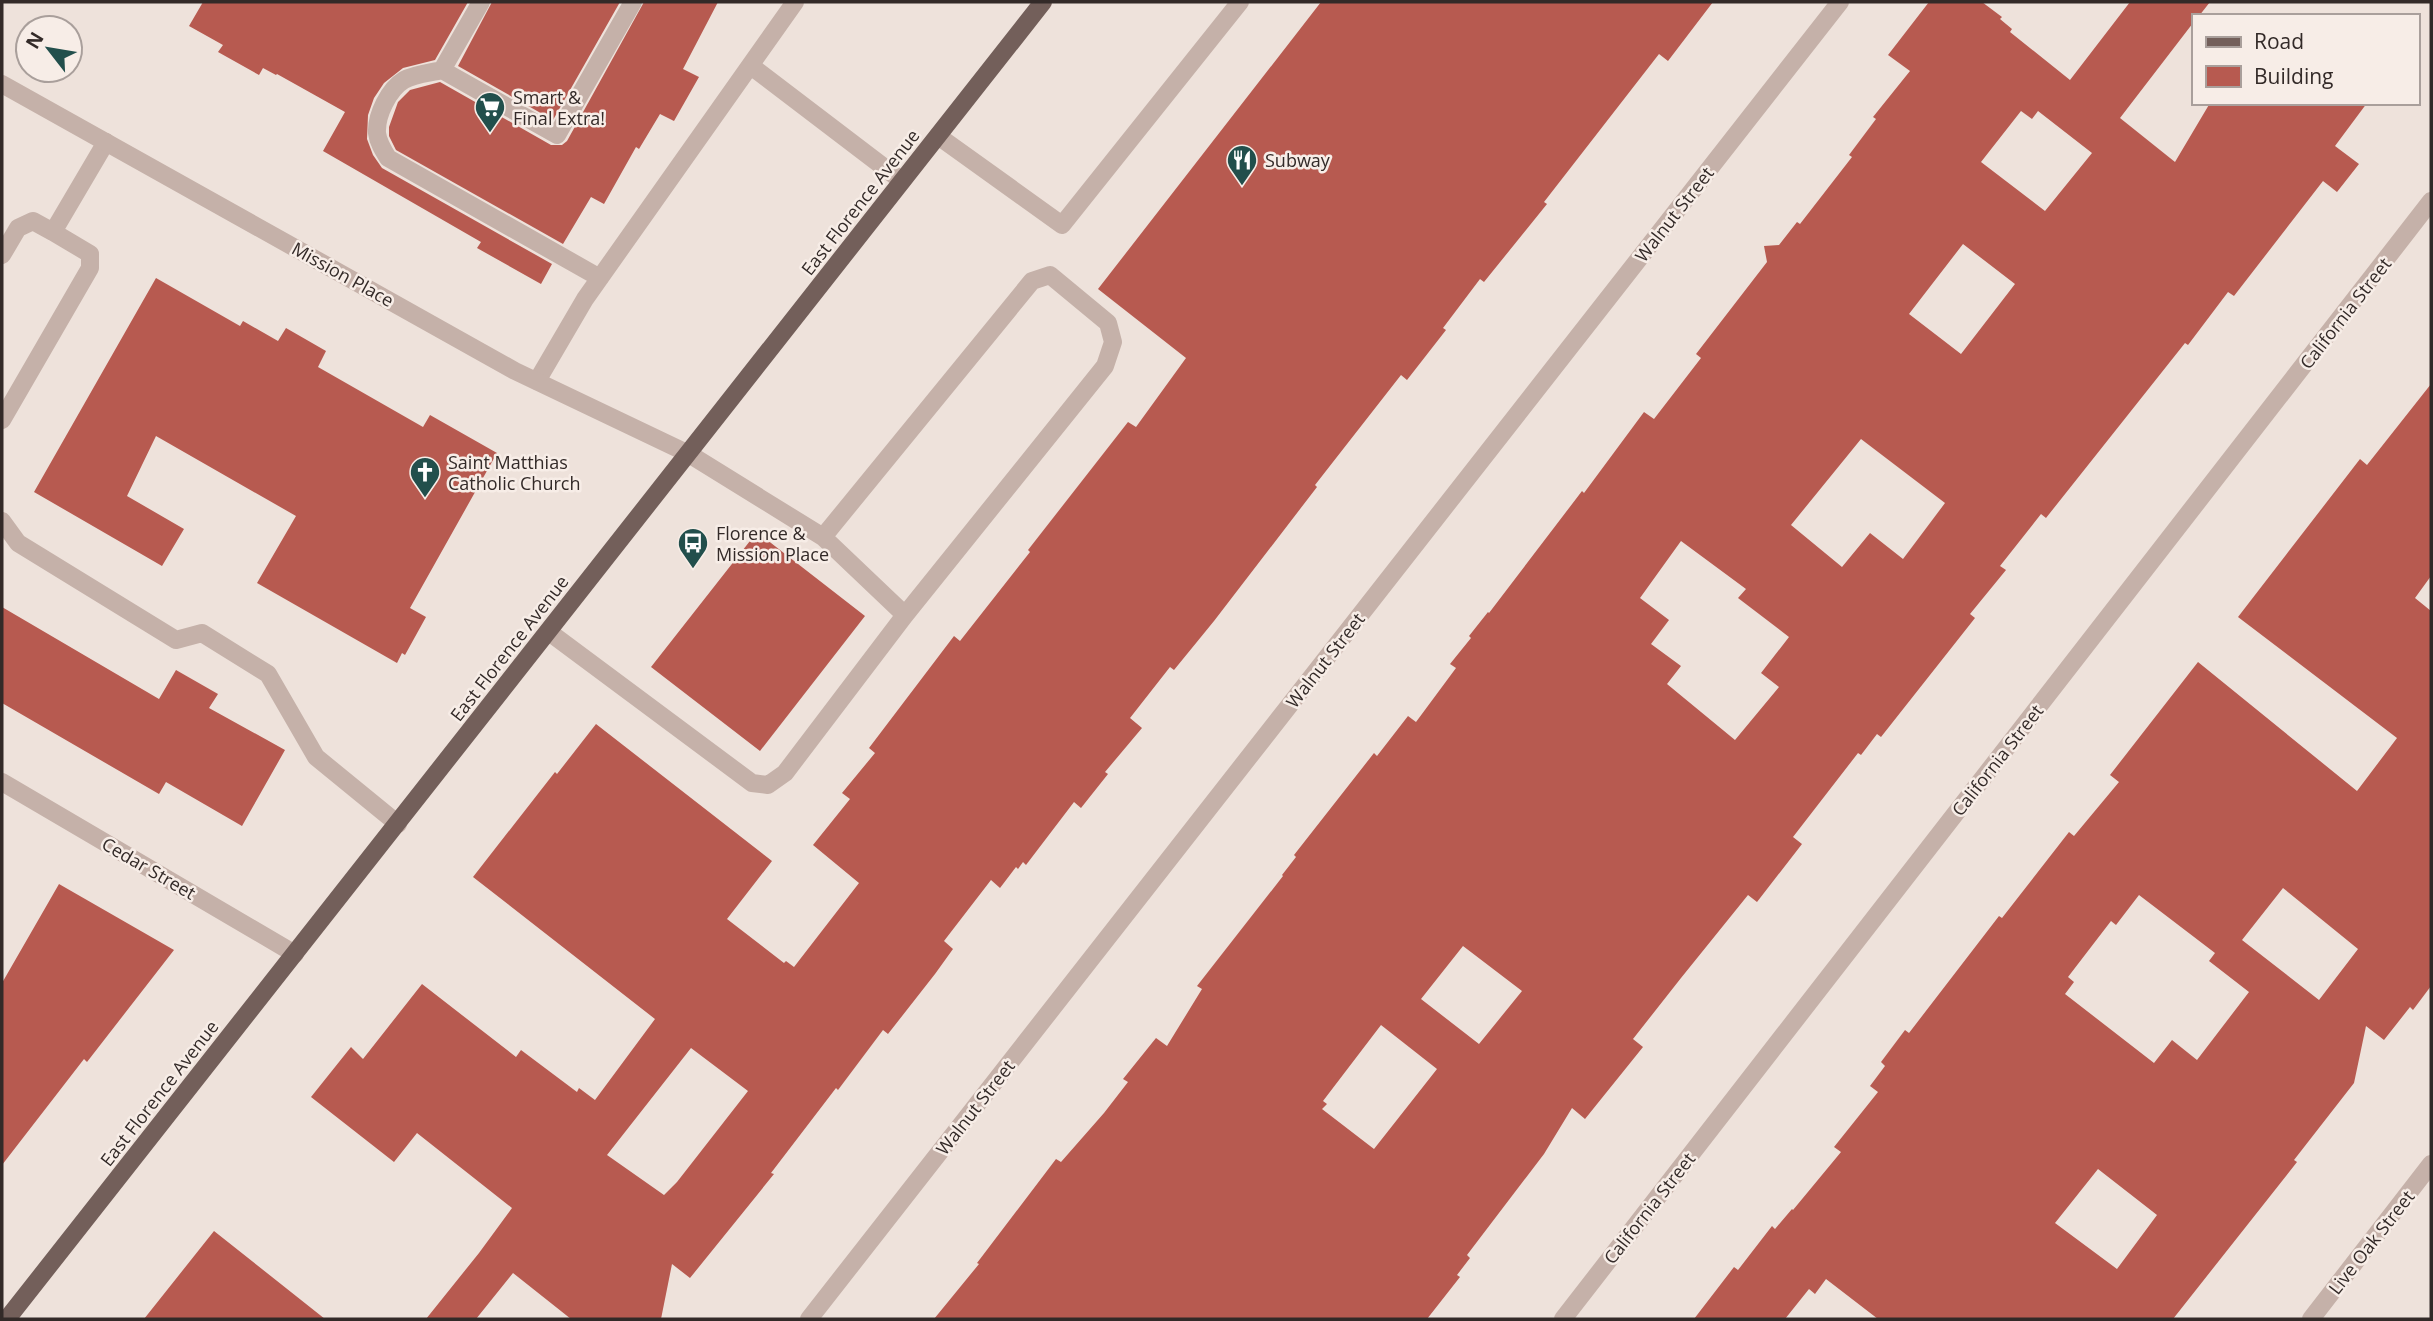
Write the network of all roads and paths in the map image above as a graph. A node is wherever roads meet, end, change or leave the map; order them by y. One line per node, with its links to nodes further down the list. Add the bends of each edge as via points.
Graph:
1 (481, 2): 8 (street)
2 (633, 2): 8 (street, via 557,135)
3 (794, 2): 7 (street)
4 (1043, 2): 10 (main road, East Florence Avenue)
5 (1240, 2): 10 (street, via 1062,225)
6 (1840, 2): 29 (street, Walnut Street)
7 (751, 66): 12 (street); 16 (street)
8 (442, 70): 16 (street, via 405,79 389,97 377,133 388,158)
9 (2, 84): 11 (street, Mission Place)
10 (938, 136): 12 (main road, East Florence Avenue)
11 (106, 142): 14 (street); 17 (street, Mission Place)
12 (902, 181): 19 (main road, East Florence Avenue)
13 (2431, 201): 30 (street, California Street)
14 (53, 233): 15 (street, via 33,221 18,228); 18 (street, via 90,254 90,268)
15 (2, 255)
16 (600, 278): 17 (street)
17 (537, 381): 19 (street, Mission Place)
18 (2, 421)
19 (689, 454): 21 (street, Mission Place); 23 (main road, East Florence Avenue)
20 (2, 521): 25 (street, via 18,543 176,639 202,633 268,674 316,757)
21 (823, 537): 22 (street, Mission Place); 22 (street, via 1032,281 1050,275 1108,323 1113,342 1105,366)
22 (905, 615): 23 (street, via 785,773 768,785 751,783)
23 (549, 632): 25 (main road, East Florence Avenue)
24 (2, 782): 26 (street, Cedar Street)
25 (398, 824): 26 (main road, East Florence Avenue)
26 (295, 954): 28 (main road, East Florence Avenue)
27 (2431, 1164): 31 (street, Live Oak Street)
28 (8, 1319)
29 (809, 1319)
30 (1563, 1319)
31 (2311, 1319)

